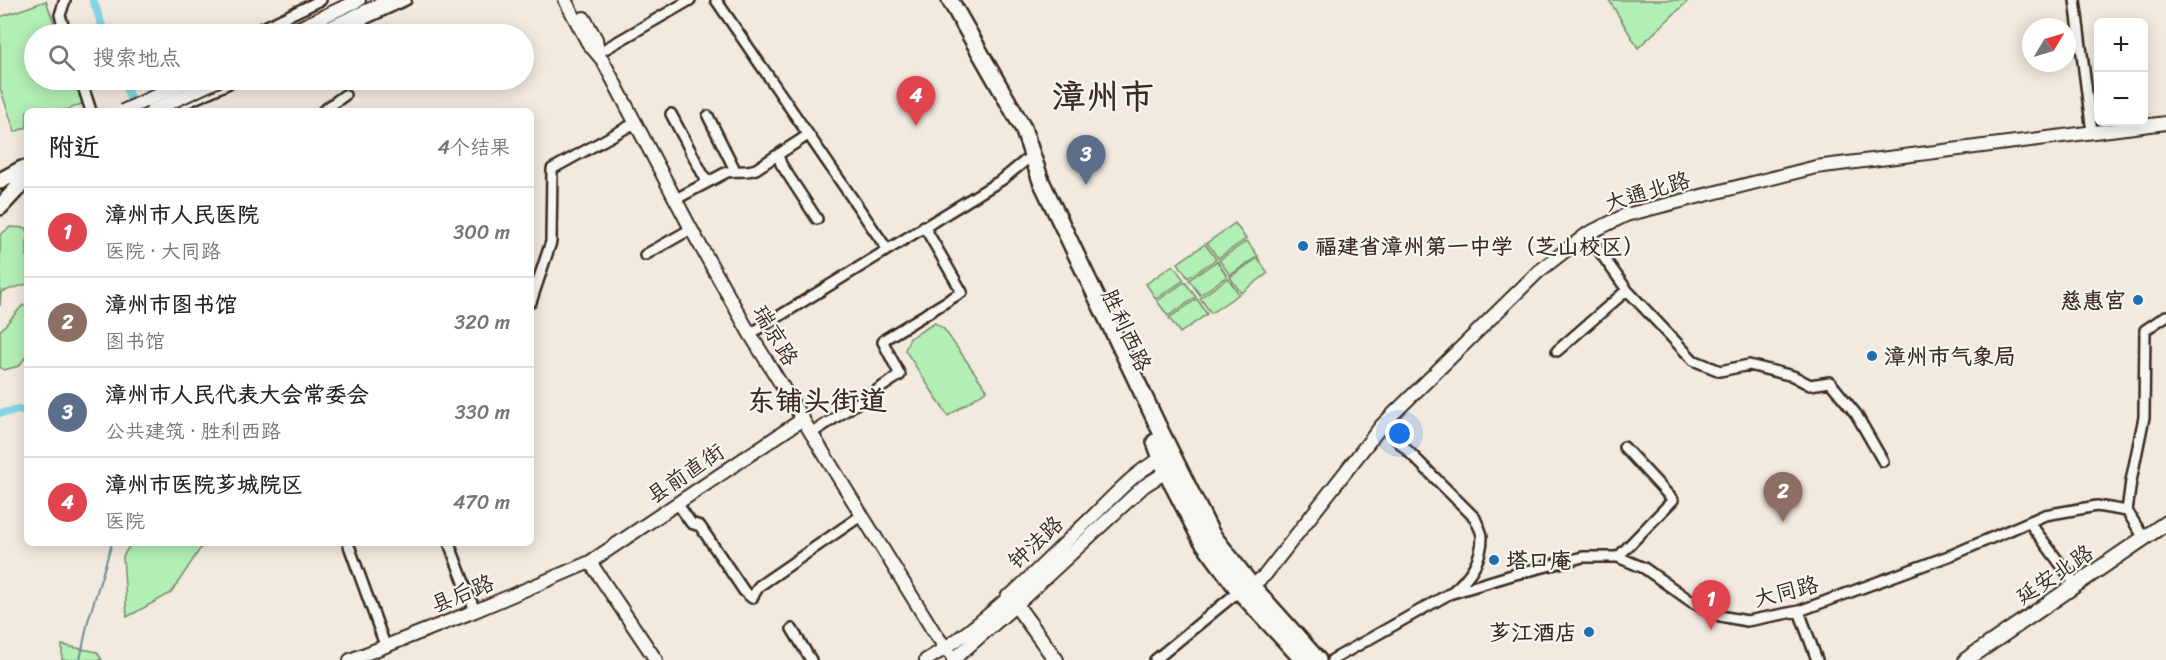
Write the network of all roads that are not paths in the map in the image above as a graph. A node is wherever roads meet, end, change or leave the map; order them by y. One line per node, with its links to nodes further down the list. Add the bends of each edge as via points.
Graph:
1 (64, 0): 13 (street, via 60,15)
2 (321, 0): 14 (street)
3 (359, 0): 15 (street)
4 (390, 0): 16 (street)
5 (406, 0): 17 (street)
6 (565, 0): 18 (street)
7 (574, 0): 18 (street, via 596,39)
8 (690, 0): 18 (street)
9 (716, 0): 34 (street)
10 (940, 0): 36 (main road, 胜利西路)
11 (950, 0): 36 (main road, via 1023,128)
12 (2075, 0): 33 (street)
13 (63, 24)
14 (271, 24)
15 (307, 24)
16 (338, 24)
17 (354, 24)
18 (597, 52): 31 (street, 瑞京路)
19 (84, 90): 25 (street)
20 (157, 90): 23 (street, via 160,103 177,107)
21 (168, 90): 26 (street, bridge)
22 (197, 90): 27 (street, bridge)
23 (214, 90)
24 (345, 95): 28 (street)
25 (90, 108)
26 (129, 108)
27 (158, 108)
28 (327, 108)
29 (671, 114): 43 (street)
30 (708, 116): 37 (street)
31 (635, 123): 46 (street, 瑞京路); 55 (street, via 552,169 551,242)
32 (2166, 123): 33 (street, 大通北路)
33 (2092, 132): 51 (street, 大通北路, via 1815,167 1626,215)
34 (808, 135): 35 (street); 52 (street)
35 (778, 155): 37 (street, via 756,169); 48 (street)
36 (1028, 159): 49 (street, via 1003,179); 64 (main road, 胜利西路)
37 (735, 170): 43 (street)
38 (24, 174): 42 (main road)
39 (24, 174): 44 (street)
40 (24, 175): 45 (street)
41 (24, 176): 47 (main road)
42 (0, 181)
43 (707, 182): 46 (street)
44 (0, 186)
45 (0, 198)
46 (676, 199): 50 (street, 瑞京路)
47 (0, 207)
48 (816, 219)
49 (924, 226): 52 (street); 61 (street, via 962,292 885,339 900,375)
50 (691, 229): 53 (street); 57 (street, 瑞京路)
51 (1587, 234): 54 (street); 60 (street, 大通北路, via 1539,272)
52 (887, 249): 57 (street)
53 (645, 255)
54 (1627, 290): 58 (street); 63 (street, via 1693,360 1720,371 1749,366 1793,376 1810,385 1830,382 1856,414)
55 (534, 293)
56 (2166, 316): 66 (street, via 2145,330 2144,417)
57 (750, 334): 59 (street, 瑞京路)
58 (1557, 351)
59 (803, 418): 61 (street, 瑞京路); 65 (street, 县前直街)
60 (1382, 425): 76 (street, 大通北路, via 1265,575); 77 (street, via 1475,518 1482,536 1475,567)
61 (812, 434): 67 (street, 瑞京路)
62 (1624, 447): 73 (street, via 1674,500)
63 (1883, 461)
64 (1170, 463): 76 (main road, 胜利西路, via 1200,538); 78 (street, 钟法路, via 1135,476)
65 (677, 503): 67 (street, via 691,523 700,526 752,598 759,586); 74 (street, 县前直街)
66 (2127, 511): 68 (street, 大同路, via 2097,506); 70 (street)
67 (862, 515): 83 (street, 瑞京路)
68 (2029, 522): 75 (street); 80 (street, 大同路)
69 (2166, 523): 70 (main road, 延安北路)
70 (2144, 538): 75 (main road, 延安北路)
71 (349, 546): 82 (street)
72 (450, 546): 79 (street)
73 (1618, 557): 77 (street, 大同路, via 1583,557); 80 (street, 大同路, via 1644,568 1692,602 1720,616 1747,621)
74 (590, 561): 79 (street, 县后路); 85 (street)
75 (2076, 585): 96 (main road, 延安北路)
76 (1245, 588): 91 (street, 大通北路); 92 (main road, 胜利西路); 93 (main road)
77 (1449, 594): 94 (street, 大同路)
78 (1008, 604): 83 (street, 钟法路); 88 (street, 钟法路); 89 (main road); 90 (main road)
79 (475, 611): 82 (street, 县后路)
80 (1799, 611): 95 (street)
81 (792, 629): 86 (street)
82 (385, 645): 84 (street, 县后路)
83 (947, 648): 87 (street, 钟法路); 88 (street, 瑞京路)
84 (349, 660)
85 (656, 660)
86 (811, 660)
87 (926, 660)
88 (954, 660)
89 (1044, 660)
90 (1056, 660)
91 (1155, 660)
92 (1303, 660)
93 (1318, 660)
94 (1332, 660)
95 (1817, 660)
96 (1966, 660)

